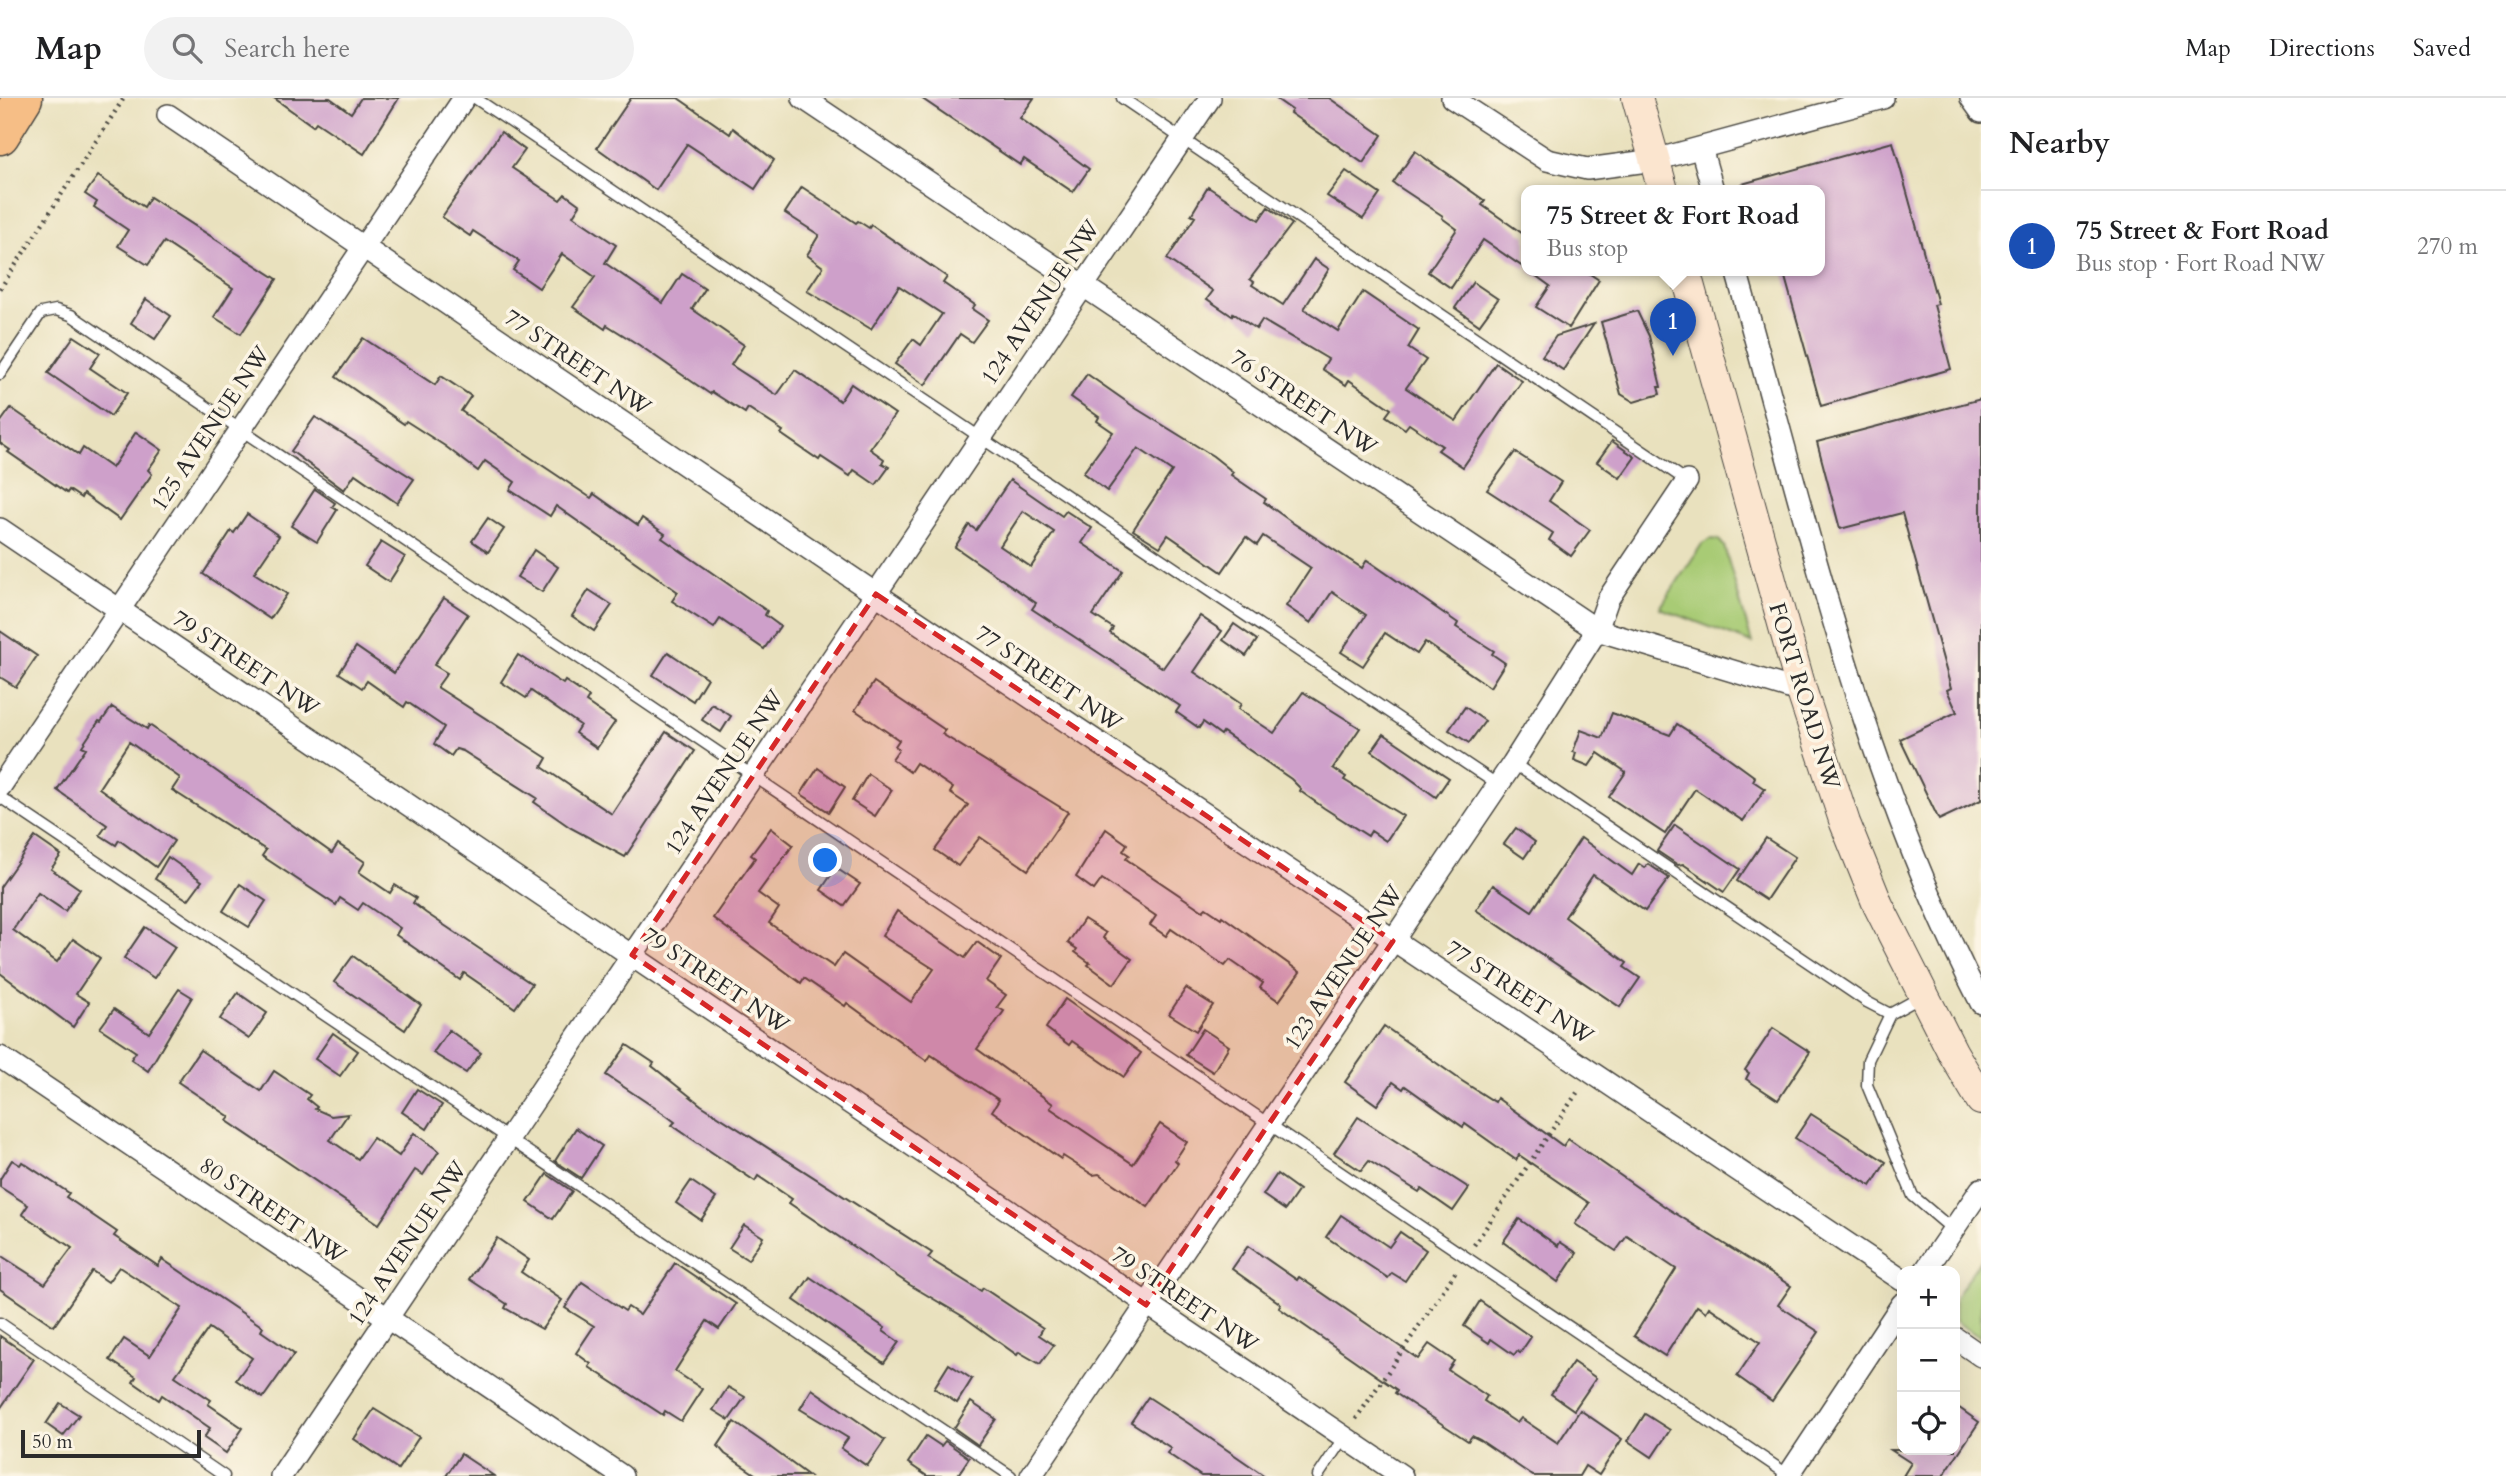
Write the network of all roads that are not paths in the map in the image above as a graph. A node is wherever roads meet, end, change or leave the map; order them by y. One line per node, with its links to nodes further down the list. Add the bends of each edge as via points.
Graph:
1 (23, 98): 13 (highway)
2 (464, 98): 19 (street, 125 AVENUE NW)
3 (475, 98): 25 (lane)
4 (803, 98): 22 (street, 76 STREET NW)
5 (1122, 98): 14 (lane)
6 (1210, 98): 14 (street, 124 AVENUE NW)
7 (1452, 98): 16 (street, via 1528,150 1564,165 1599,169)
8 (1637, 98): 16 (street)
9 (1883, 98): 15 (street)
10 (1971, 98): 11 (street)
11 (1981, 112)
12 (168, 115): 19 (street, 77 STREET NW)
13 (0, 135)
14 (1182, 139): 22 (street, 124 AVENUE NW); 26 (lane)
15 (1701, 148): 16 (street); 18 (street)
16 (1655, 160): 17 (street)
17 (1662, 185)
18 (1712, 185)
19 (362, 248): 24 (street, 125 AVENUE NW); 28 (street, 77 STREET NW)
20 (1687, 276): 31 (street, FORT ROAD NW)
21 (1738, 276): 40 (street, via 1860,707 1894,808 1952,947)
22 (1083, 286): 25 (street, 124 AVENUE NW); 30 (street, 76 STREET NW)
23 (0, 374): 24 (lane, via 41,313 56,310 71,315)
24 (240, 430): 29 (street, 125 AVENUE NW); 33 (lane)
25 (980, 438): 28 (street, 124 AVENUE NW); 34 (lane)
26 (1687, 481): 30 (street, 123 AVENUE NW, via 1608,600)
27 (0, 528): 29 (street, 79 STREET NW)
28 (876, 594): 33 (street, 124 AVENUE NW); 37 (street, 77 STREET NW)
29 (120, 609): 35 (street, 125 AVENUE NW); 38 (street, 79 STREET NW)
30 (1597, 630): 31 (street, 76 STREET NW); 32 (street, 123 AVENUE NW)
31 (1802, 692): 39 (street, FORT ROAD NW, via 1845,824)
32 (1513, 762): 34 (street, 123 AVENUE NW); 41 (lane)
33 (753, 776): 38 (street, 124 AVENUE NW); 44 (lane)
34 (1498, 785): 37 (street, 123 AVENUE NW)
35 (0, 787)
36 (0, 797): 45 (lane)
37 (1393, 941): 44 (street, 123 AVENUE NW); 49 (street, 77 STREET NW)
38 (632, 955): 45 (street, 124 AVENUE NW); 50 (street, 79 STREET NW)
39 (1923, 996): 41 (lane); 43 (street, FORT ROAD NW)
40 (1981, 1003)
41 (1890, 1014): 47 (lane, via 1868,1060 1867,1084 1913,1196)
42 (0, 1057): 52 (street, 80 STREET NW)
43 (1981, 1100)
44 (1269, 1123): 50 (street, 123 AVENUE NW); 64 (lane)
45 (508, 1139): 52 (street, 124 AVENUE NW); 60 (lane)
46 (1981, 1189): 47 (street)
47 (1952, 1230): 48 (street)
48 (1928, 1266)
49 (1897, 1277)
50 (1146, 1305): 56 (street, 79 STREET NW); 61 (street, 123 AVENUE NW)
51 (1897, 1312): 64 (street)
52 (387, 1318): 58 (street, 124 AVENUE NW); 59 (street, 80 STREET NW)
53 (0, 1323): 57 (lane)
54 (1960, 1341): 55 (street)
55 (1981, 1356)
56 (1344, 1437): 62 (lane); 63 (street, 79 STREET NW)
57 (224, 1476)
58 (281, 1476)
59 (622, 1476)
60 (1011, 1476)
61 (1031, 1476)
62 (1318, 1476)
63 (1402, 1476)
64 (1789, 1476)

